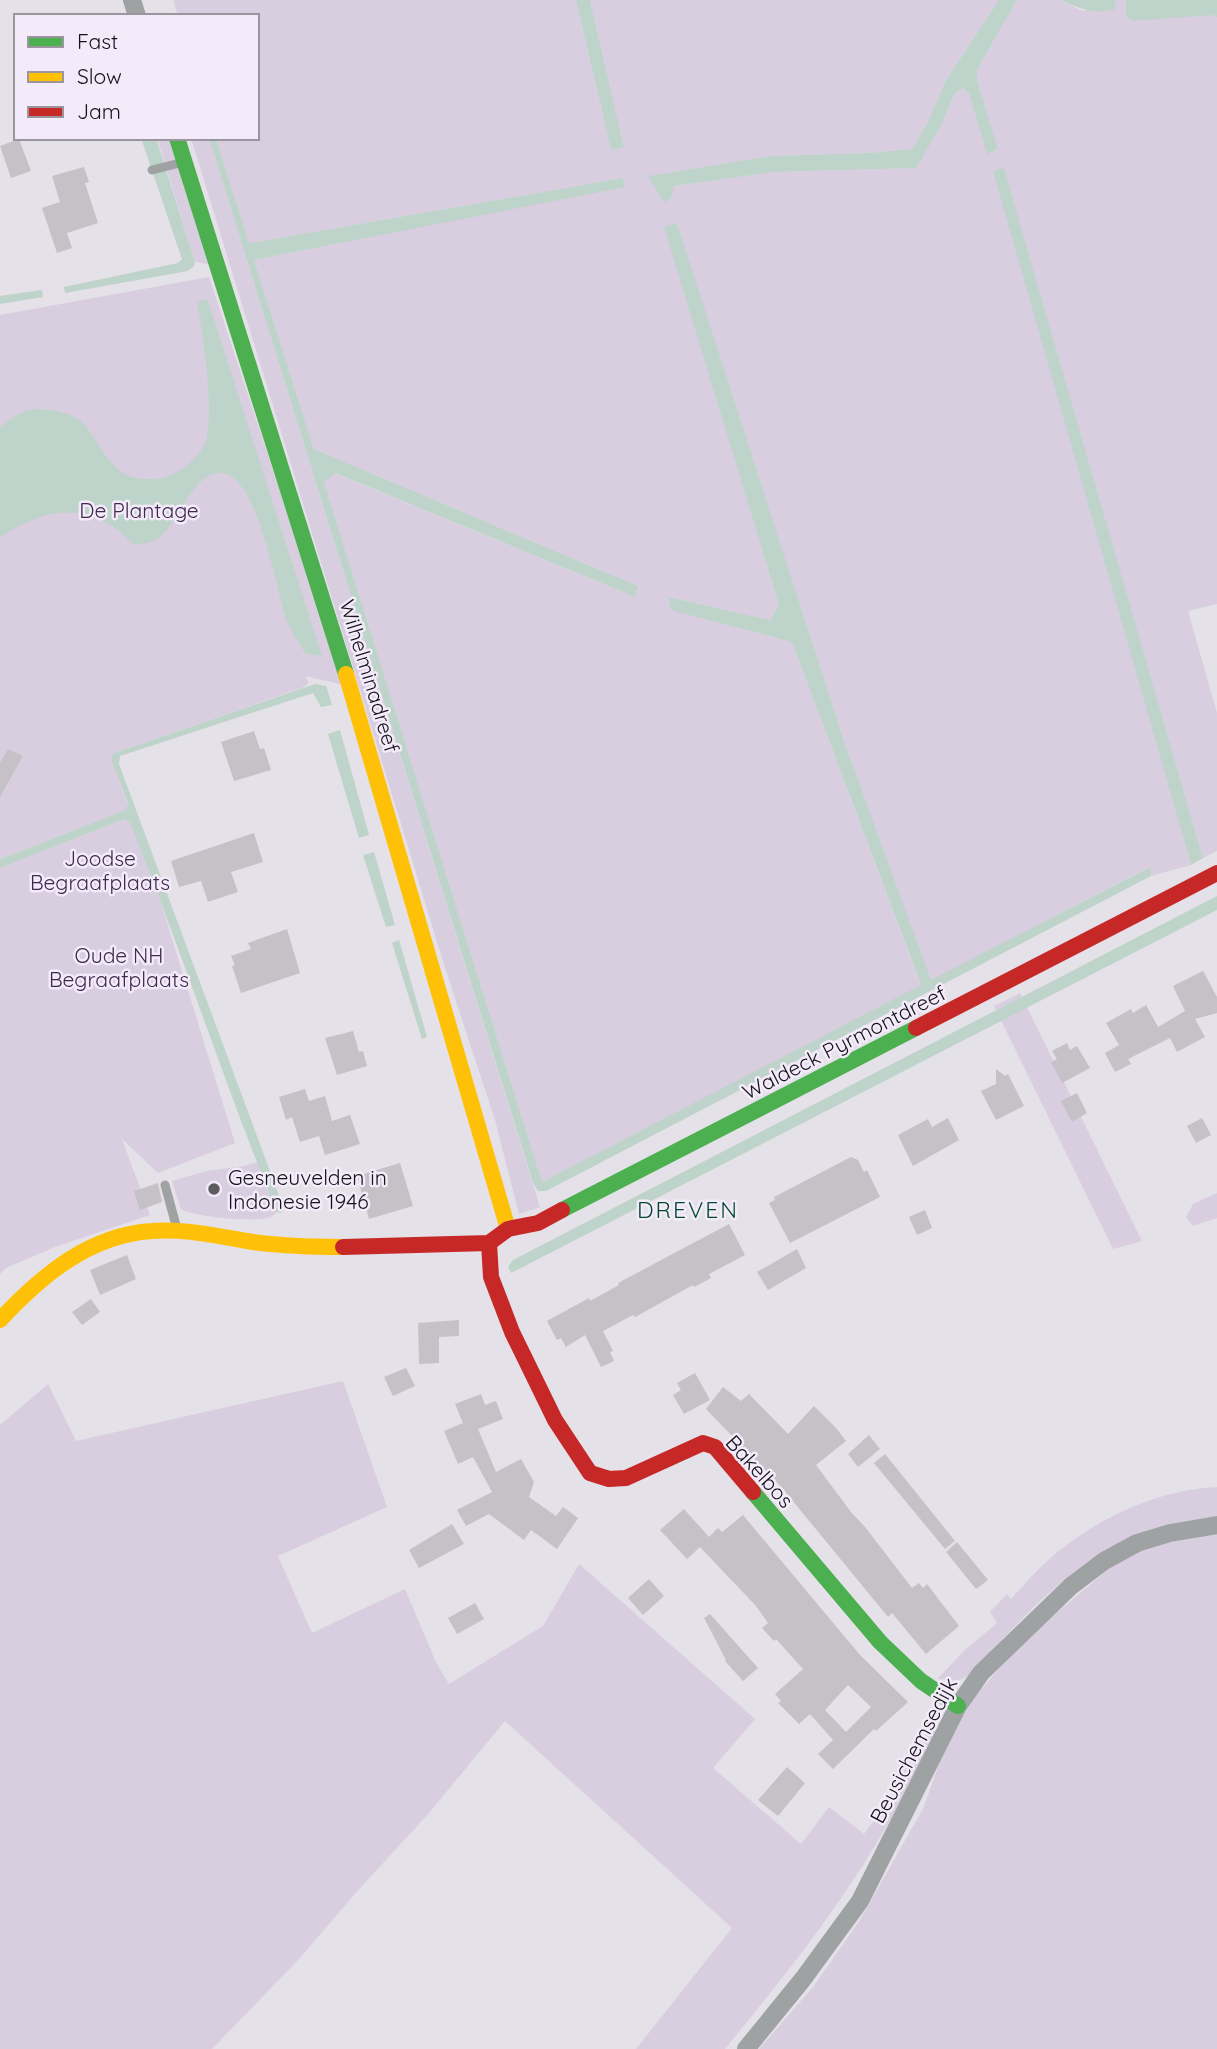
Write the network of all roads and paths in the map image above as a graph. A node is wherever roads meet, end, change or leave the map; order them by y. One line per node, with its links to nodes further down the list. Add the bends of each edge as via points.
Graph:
1 (178, 140): 2 (street, Wilhelminadreef)
2 (185, 162): 3 (lane); 6 (street, Wilhelminadreef, via 345,670)
3 (152, 170)
4 (1217, 873): 6 (street, Waldeck Pyrmontdreef, via 538,1223)
5 (165, 1185): 7 (lane)
6 (508, 1229): 8 (street, Waldeck Pyrmontdreef)
7 (178, 1231): 8 (street, via 294,1246); 9 (street, via 120,1236 88,1247 52,1270)
8 (489, 1243): 11 (street, Bakelbos, via 491,1277 512,1332 555,1420 590,1473 626,1478 691,1447 703,1443 715,1447 880,1642 920,1681)
9 (0, 1320)
10 (1217, 1525): 11 (street, Beusichemsedijk, via 1137,1543 1104,1561 1034,1621 981,1674)
11 (958, 1706): 12 (street, Beusichemsedijk, via 860,1901)
12 (746, 2049)

